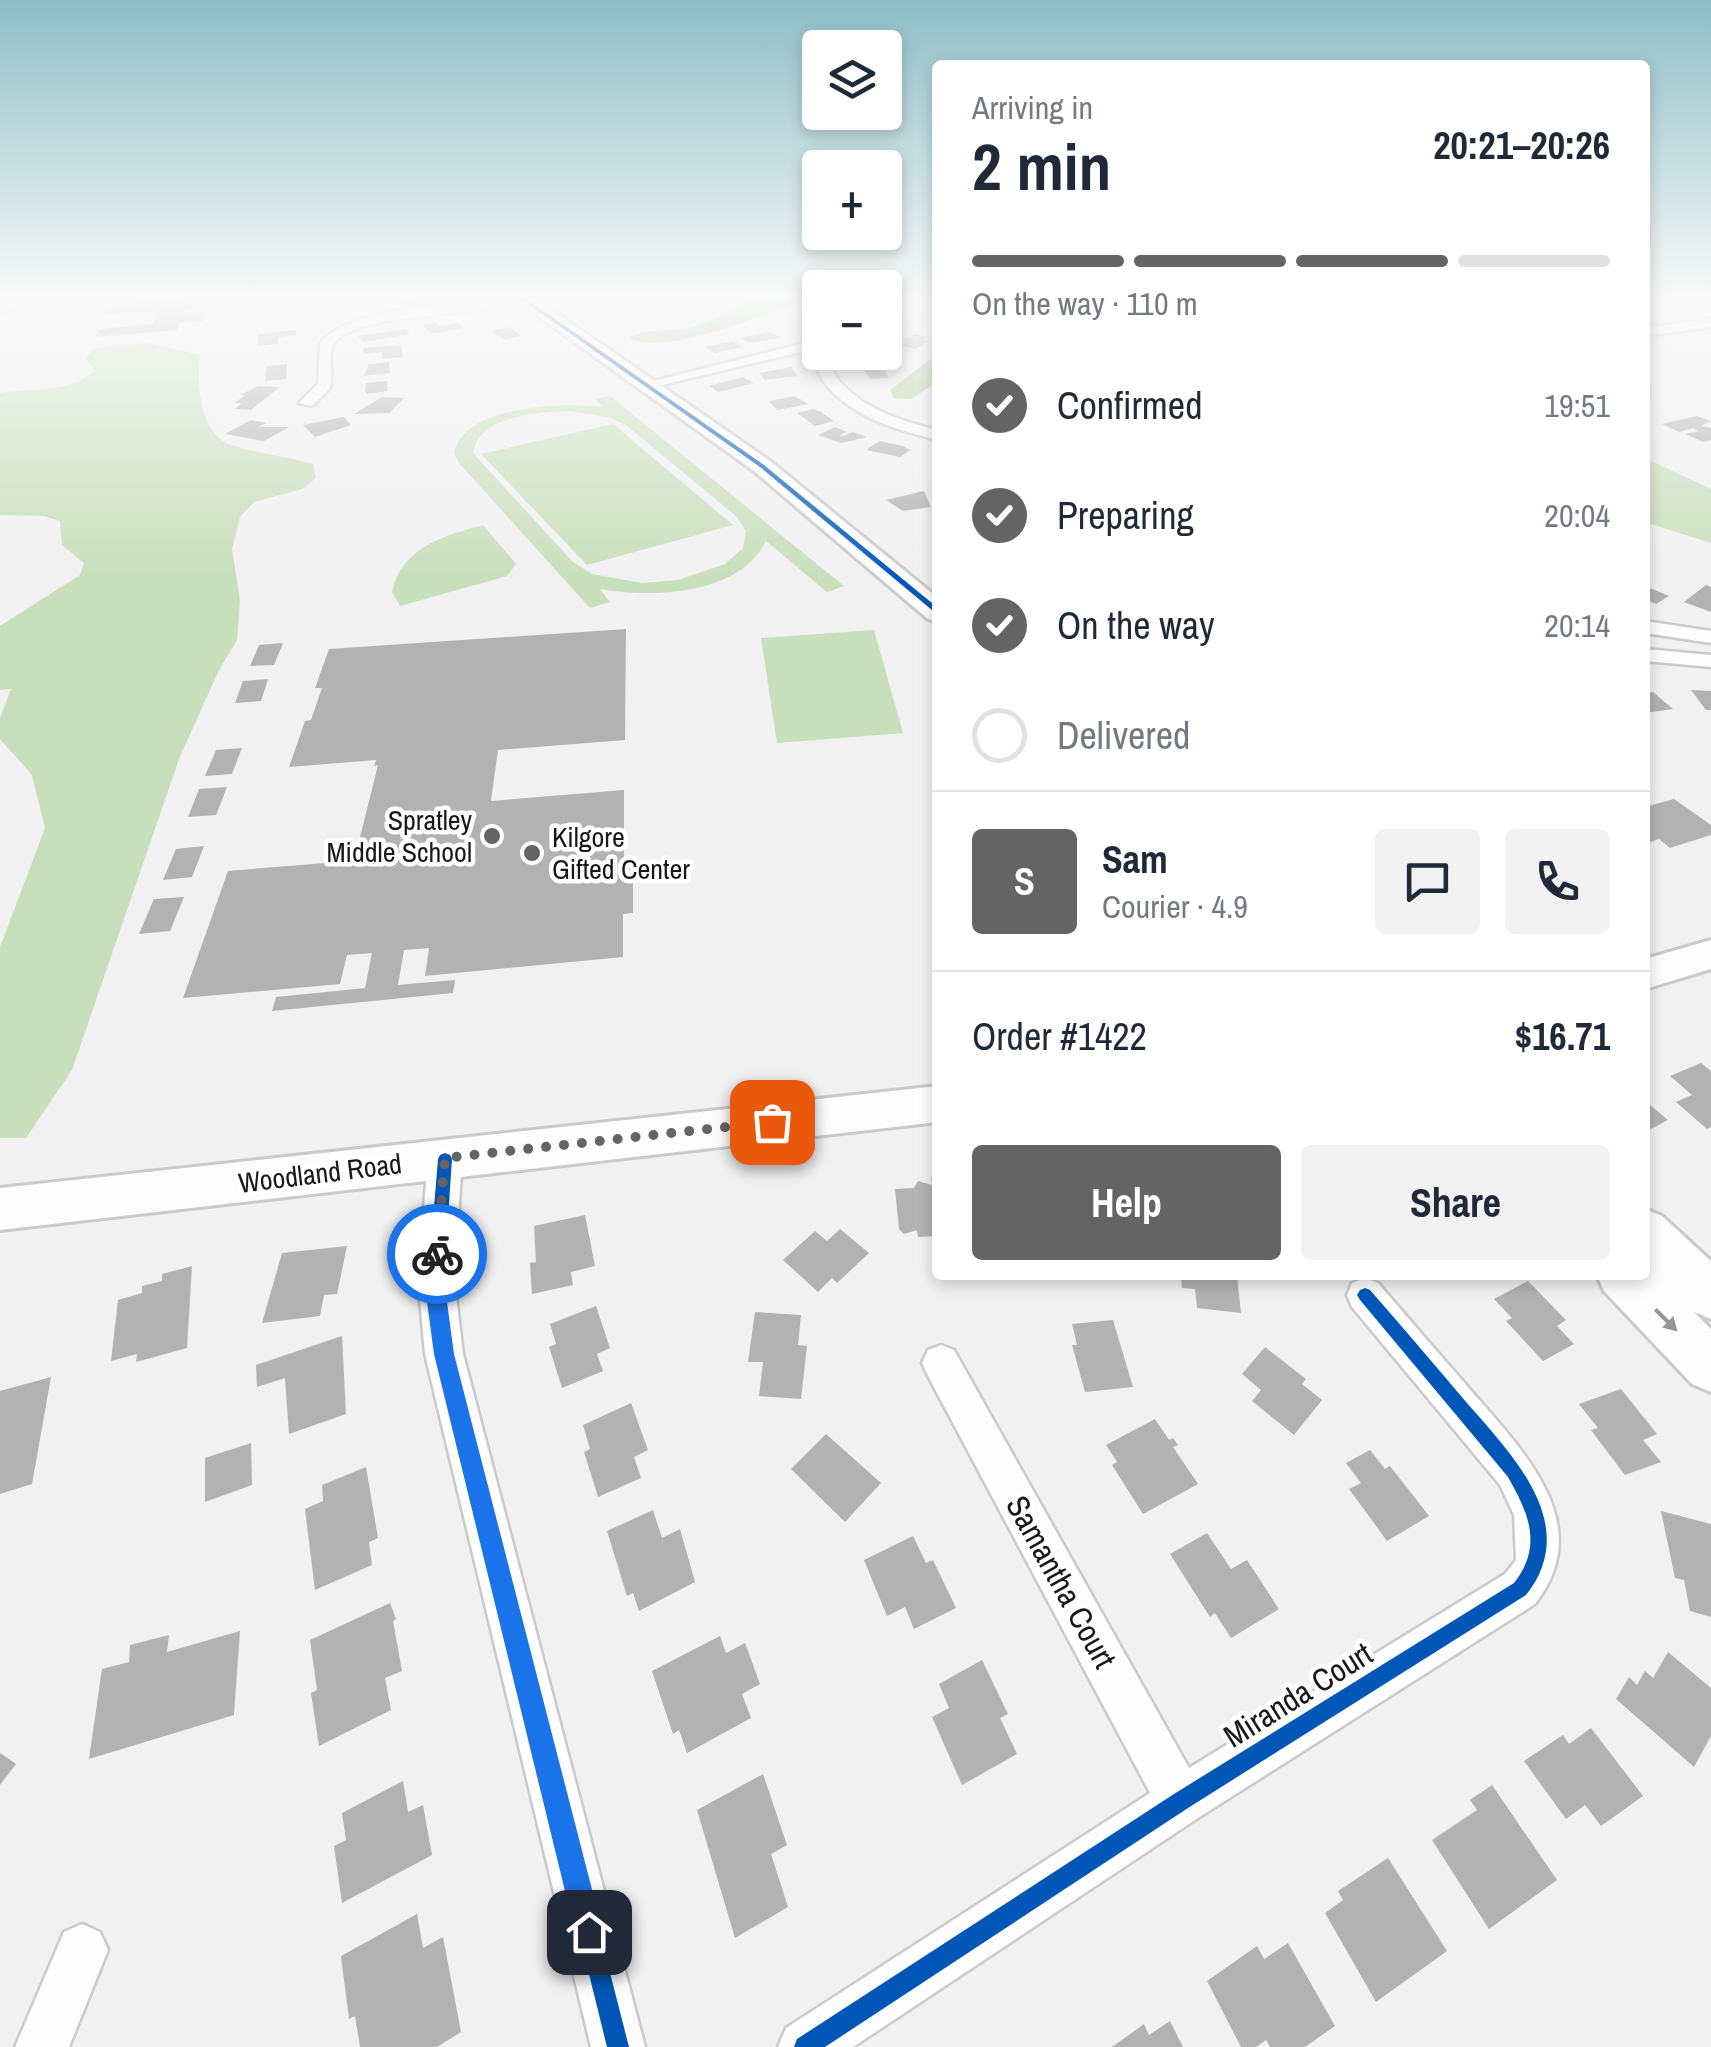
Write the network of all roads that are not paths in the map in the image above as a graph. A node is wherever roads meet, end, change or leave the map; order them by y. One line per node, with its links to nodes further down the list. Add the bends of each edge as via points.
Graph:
1 (319, 391): 5 (street)
2 (652, 391): 8 (street, via 775,476)
3 (686, 391): 7 (street)
4 (841, 391): 6 (street, via 857,406)
5 (306, 403)
6 (932, 434)
7 (801, 468)
8 (932, 609)
9 (1650, 627): 10 (street)
10 (1711, 637)
11 (1650, 655): 12 (street)
12 (1711, 661)
13 (1711, 954): 14 (street)
14 (1650, 972)
15 (932, 1105): 16 (street, Woodland Road)
16 (445, 1158): 17 (street, Woodland Road); 27 (street, via 436,1278 444,1354)
17 (0, 1208)
18 (1650, 1236): 20 (street)
19 (1627, 1280): 23 (street, one-way to 23)
20 (1711, 1295)
21 (1365, 1296): 24 (street, Miranda Court, via 1514,1471 1536,1516 1532,1578)
22 (941, 1363): 24 (street, Samantha Court)
23 (1711, 1366)
24 (1181, 1801): 28 (street, Miranda Court)
25 (82, 1950): 26 (street)
26 (42, 2047)
27 (618, 2047)
28 (806, 2047)

